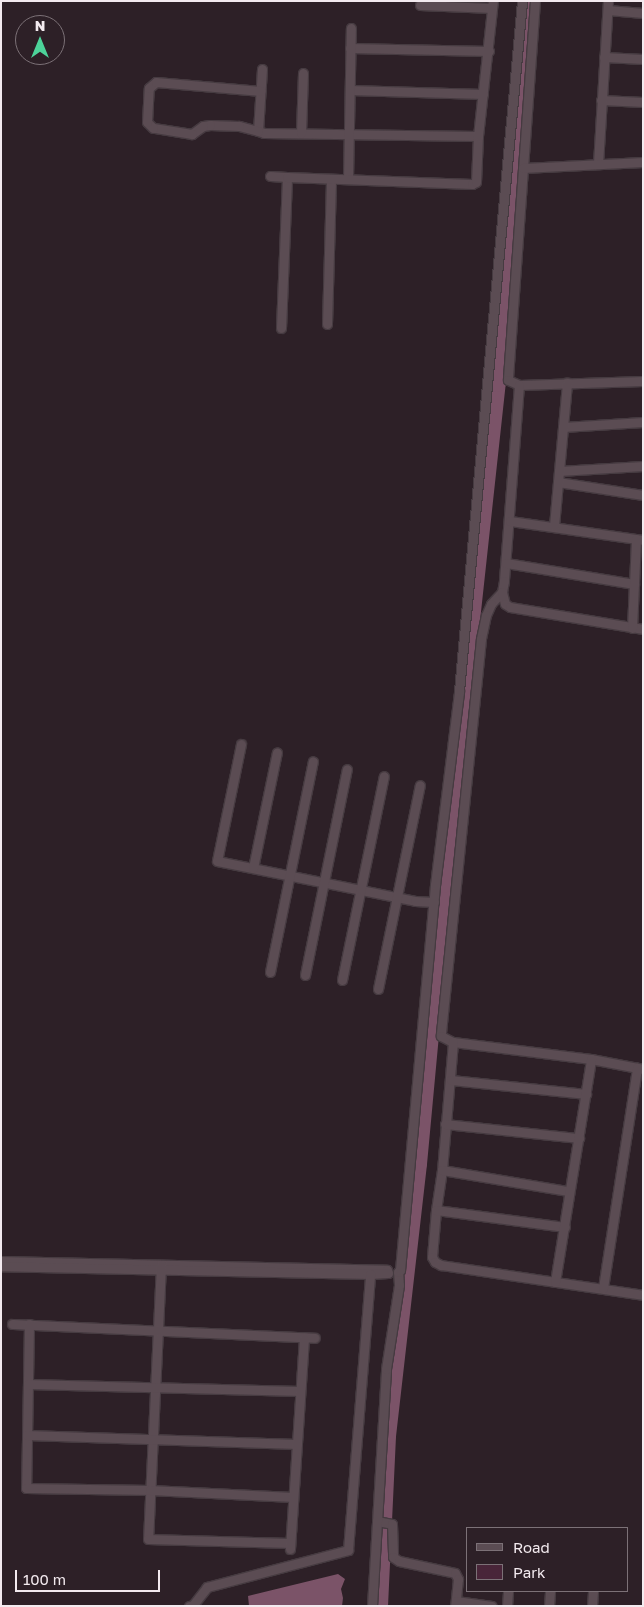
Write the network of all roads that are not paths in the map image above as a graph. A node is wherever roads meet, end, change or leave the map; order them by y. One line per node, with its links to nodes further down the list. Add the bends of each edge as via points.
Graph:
1 (522, 1): 60 (street, via 459,691)
2 (535, 1): 25 (street)
3 (420, 5): 4 (street)
4 (493, 5): 9 (street)
5 (608, 6): 6 (street); 10 (street)
6 (643, 12)
7 (351, 28): 8 (street)
8 (350, 48): 9 (street); 14 (street)
9 (489, 52): 16 (street)
10 (604, 57): 11 (street); 17 (street)
11 (643, 59)
12 (262, 69): 15 (street)
13 (303, 74): 20 (street)
14 (350, 90): 16 (street); 21 (street)
15 (261, 91): 19 (street); 19 (street, via 156,82 149,88 147,122 153,128 192,134 210,125)
16 (483, 94): 22 (street)
17 (601, 100): 18 (street); 24 (street)
18 (643, 102)
19 (258, 130): 20 (street, via 264,133)
20 (301, 133): 21 (street)
21 (349, 133): 22 (street); 29 (street)
22 (478, 136): 29 (street, via 477,178 472,184)
23 (643, 162): 24 (street)
24 (598, 164): 25 (street)
25 (524, 168): 34 (street, via 508,367 508,380)
26 (270, 176): 27 (street)
27 (287, 177): 28 (street); 31 (street)
28 (331, 179): 29 (street); 30 (street)
29 (348, 179)
30 (327, 324)
31 (281, 328)
32 (643, 381): 33 (street)
33 (567, 383): 34 (street); 36 (street)
34 (519, 385): 41 (street)
35 (643, 422): 36 (street)
36 (563, 427): 38 (street)
37 (643, 466): 38 (street)
38 (559, 471): 39 (street)
39 (558, 482): 40 (street); 42 (street)
40 (643, 495)
41 (510, 521): 42 (street); 44 (street)
42 (554, 526): 43 (street)
43 (639, 540): 45 (street)
44 (506, 562): 45 (street); 46 (street)
45 (634, 584): 47 (street)
46 (502, 592): 47 (street, via 505,604 510,607); 65 (street, via 488,610 481,639 441,1036)
47 (632, 628): 48 (street)
48 (643, 629)
49 (241, 744): 55 (street, via 217,861)
50 (277, 752): 55 (street)
51 (313, 760): 56 (street)
52 (347, 770): 57 (street)
53 (384, 776): 58 (street)
54 (420, 785): 59 (street)
55 (253, 868): 56 (street)
56 (289, 876): 57 (street); 61 (street)
57 (324, 883): 58 (street); 62 (street)
58 (360, 890): 59 (street); 63 (street)
59 (397, 897): 60 (street); 64 (street)
60 (434, 902): 80 (street)
61 (270, 972)
62 (305, 975)
63 (342, 980)
64 (378, 989)
65 (453, 1042): 66 (street); 68 (street)
66 (591, 1059): 67 (street); 69 (street)
67 (640, 1068): 83 (street)
68 (451, 1080): 69 (street); 70 (street)
69 (586, 1094): 71 (street)
70 (444, 1124): 71 (street); 72 (street)
71 (579, 1138): 73 (street)
72 (442, 1170): 73 (street); 74 (street)
73 (568, 1191): 75 (street)
74 (436, 1210): 75 (street); 82 (street, via 432,1257 435,1262)
75 (565, 1227): 82 (street)
76 (1, 1261): 78 (street)
77 (1, 1266): 78 (street)
78 (161, 1267): 79 (street); 81 (street); 87 (street)
79 (388, 1272): 80 (street); 81 (street)
80 (398, 1272): 98 (street, via 399,1285 386,1368)
81 (370, 1274): 103 (street, via 348,1550 207,1587)
82 (555, 1282): 83 (street)
83 (603, 1288): 84 (street)
84 (643, 1295)
85 (12, 1324): 86 (street)
86 (29, 1324): 87 (street); 90 (street)
87 (158, 1330): 88 (street); 91 (street)
88 (304, 1337): 89 (street); 92 (street)
89 (315, 1338)
90 (28, 1384): 91 (street); 93 (street)
91 (156, 1387): 92 (street); 94 (street)
92 (300, 1390): 95 (street)
93 (27, 1435): 94 (street); 96 (street, via 26,1488)
94 (153, 1439): 95 (street); 96 (street)
95 (297, 1444): 97 (street)
96 (150, 1490): 97 (street); 97 (street, via 148,1539 290,1546)
97 (293, 1497)
98 (377, 1521): 102 (street, via 390,1522 393,1557 399,1561 456,1573); 104 (street)
99 (508, 1592): 106 (street)
100 (550, 1592): 107 (street)
101 (593, 1592): 108 (street)
102 (455, 1603): 105 (street)
103 (189, 1606)
104 (372, 1606)
105 (492, 1606)
106 (507, 1606)
107 (549, 1606)
108 (592, 1606)

